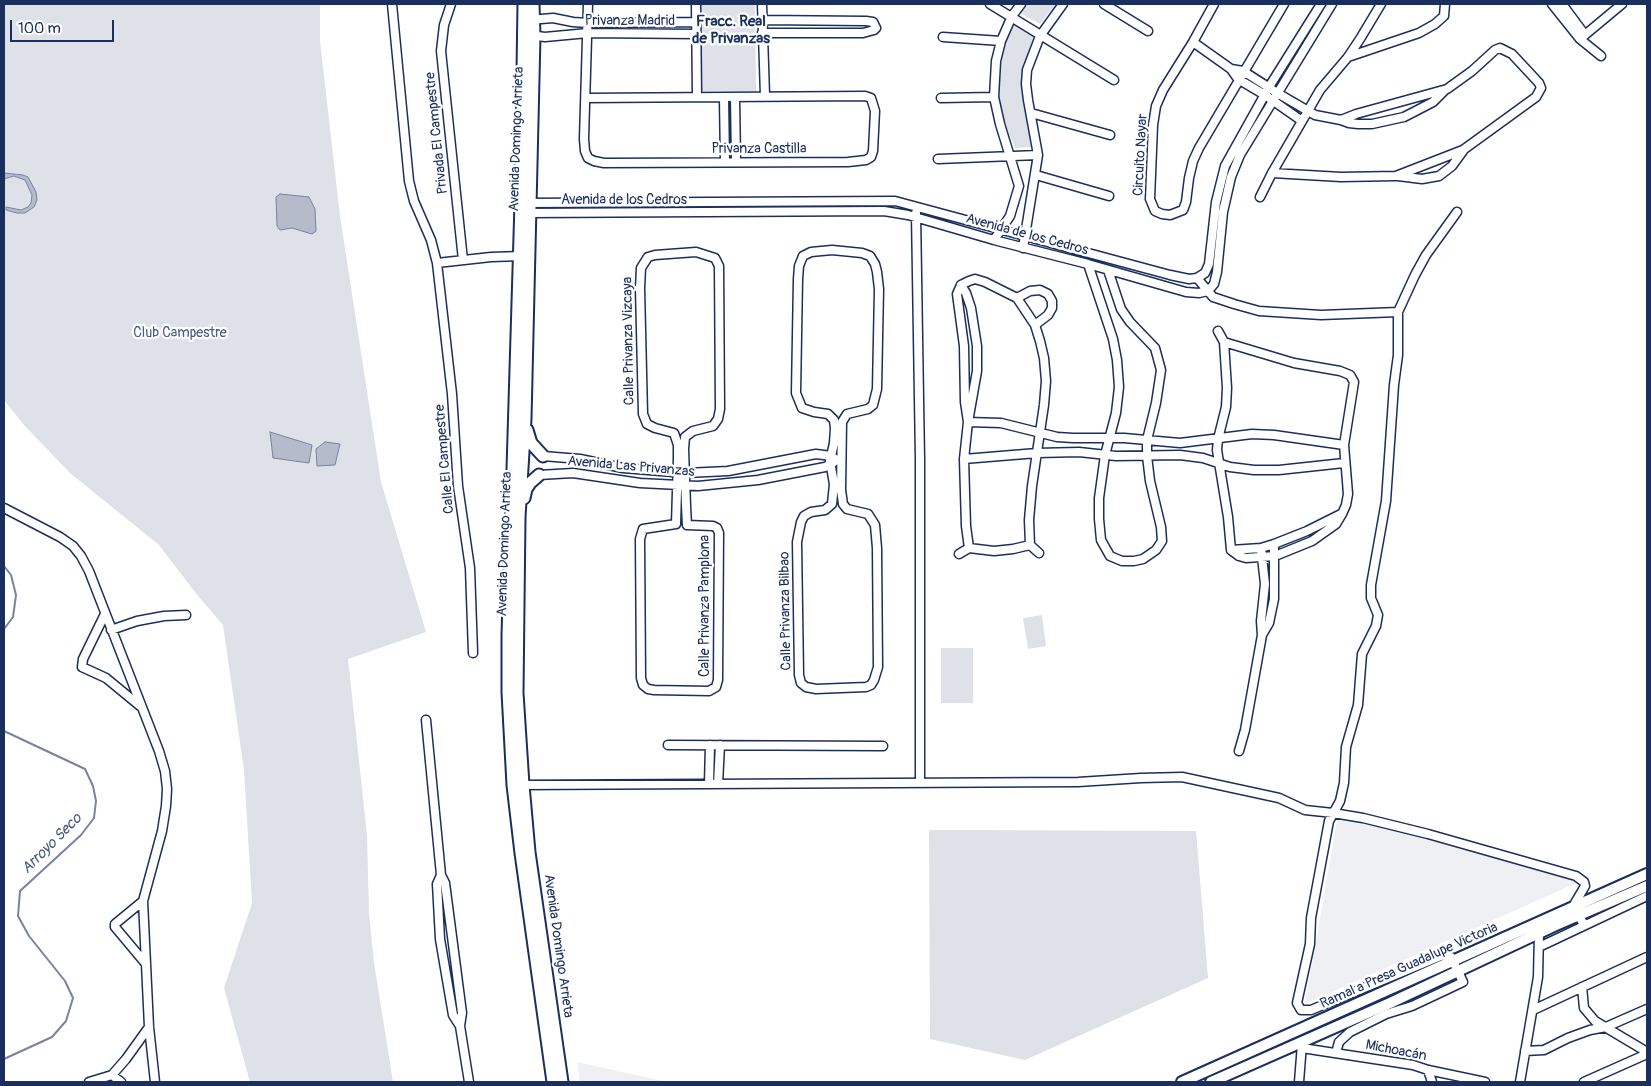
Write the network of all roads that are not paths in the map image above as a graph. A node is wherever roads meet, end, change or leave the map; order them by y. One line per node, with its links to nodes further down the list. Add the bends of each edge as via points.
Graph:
1 (392, 4): 83 (street, Calle El Campestre, via 410,181)
2 (451, 4): 82 (street, Privada El Campestre, via 441,51)
3 (524, 4): 22 (main road, Avenida Domingo Arrieta)
4 (533, 4): 22 (main road, Avenida Domingo Arrieta)
5 (588, 4): 26 (street, Privanza Castilla)
6 (696, 4): 25 (street)
7 (762, 4): 24 (street)
8 (990, 4): 21 (street)
9 (1021, 4): 21 (street)
10 (1063, 4): 33 (street)
11 (1104, 4): 27 (street)
12 (1214, 4): 37 (street, Circuito Nayar)
13 (1284, 4): 41 (street, Circuito Nayar)
14 (1321, 4): 45 (street)
15 (1332, 4): 46 (street)
16 (1381, 4): 39 (street)
17 (1445, 4): 39 (street, via 1444,16 1427,28)
18 (1552, 4): 35 (street)
19 (1562, 4): 35 (street)
20 (1622, 4): 35 (street)
21 (1012, 16): 33 (street); 36 (street)
22 (530, 20): 23 (street, Privanza Madrid); 31 (main road, Avenida Domingo Arrieta)
23 (565, 20): 26 (street, Privanza Madrid); 32 (street)
24 (763, 20): 30 (street); 30 (street, via 866,21 873,22 876,28 863,33)
25 (696, 22): 26 (street, Privanza Madrid); 29 (street)
26 (588, 23): 28 (street, Privanza Castilla)
27 (1148, 31)
28 (588, 33): 29 (street, Privanza Madrid); 32 (street, Privanza Madrid); 50 (street, Privanza Castilla)
29 (696, 34): 48 (street)
30 (762, 34): 47 (street)
31 (530, 35): 32 (street, Privanza Madrid); 74 (main road, Avenida Domingo Arrieta)
32 (565, 35)
33 (1040, 36): 43 (street); 56 (street, via 1027,70)
34 (943, 37): 36 (street)
35 (1583, 37): 38 (street)
36 (1001, 41): 49 (street)
37 (1193, 42): 40 (street); 42 (street, Circuito Nayar, via 1156,106 1150,192 1155,211 1170,215 1182,210 1198,148)
38 (1601, 56)
39 (1348, 57): 55 (street, via 1320,90)
40 (1231, 69): 41 (street); 42 (street)
41 (1243, 71): 42 (street, Circuito Nayar); 45 (street)
42 (1238, 79): 45 (street)
43 (1114, 80)
44 (1447, 88): 57 (street); 57 (street, via 1433,102 1404,117 1365,124); 60 (street, via 1500,48 1512,54 1541,88 1536,97)
45 (1267, 91): 46 (street); 54 (street); 86 (street, via 1225,166 1216,202 1209,264)
46 (1278, 94): 54 (street); 55 (street)
47 (764, 96): 52 (street, Privanza Castilla); 65 (street, Privanza Castilla, via 856,95 871,98 875,111 871,157 848,162)
48 (697, 97): 50 (street, Privanza Castilla); 51 (street, Privanza Castilla)
49 (994, 97): 53 (street); 62 (street)
50 (586, 98): 64 (street, Privanza Castilla, via 585,151 594,162)
51 (724, 98): 52 (street, Privanza Castilla); 64 (street)
52 (735, 98): 65 (street)
53 (941, 98)
54 (1274, 102): 58 (street); 88 (street, via 1240,156 1231,177 1214,284)
55 (1308, 111): 57 (street); 58 (street)
56 (1031, 113): 59 (street); 61 (street)
57 (1341, 120)
58 (1302, 122): 66 (street)
59 (1110, 135)
60 (1463, 150): 68 (street); 68 (street, via 1452,166 1439,176 1422,179)
61 (1038, 155): 62 (street); 67 (street)
62 (1011, 156): 63 (street); 69 (street, via 1020,186)
63 (938, 159)
64 (724, 162): 65 (street, Privanza Castilla)
65 (736, 162)
66 (1272, 173): 68 (street); 71 (street)
67 (1036, 175): 70 (street); 72 (street)
68 (1396, 176)
69 (1018, 196): 72 (street); 77 (street)
70 (1109, 196)
71 (1260, 197)
72 (1030, 200): 78 (street)
73 (916, 206): 74 (street, Avenida de los Cedros, via 884,200); 76 (street); 77 (street, Avenida de los Cedros)
74 (525, 208): 76 (street, Avenida de los Cedros, via 884,211); 81 (main road, Avenida Domingo Arrieta)
75 (1457, 212): 91 (street, via 1426,255)
76 (916, 218): 79 (street, Avenida de los Cedros); 142 (street)
77 (1001, 229): 78 (street, Avenida de los Cedros); 79 (street)
78 (1026, 236): 80 (street); 86 (street, Avenida de los Cedros, via 1170,275)
79 (994, 240): 80 (street, Avenida de los Cedros)
80 (1023, 248): 84 (street, Avenida de los Cedros)
81 (524, 256): 82 (street); 96 (main road, Avenida Domingo Arrieta); 112 (main road, Avenida Domingo Arrieta)
82 (462, 260): 83 (street)
83 (437, 263): 134 (street, Calle El Campestre, via 452,394 458,486 470,568)
84 (1088, 264): 85 (street, Avenida de los Cedros); 92 (street)
85 (1108, 270): 88 (street, Avenida de los Cedros, via 1186,292); 90 (street)
86 (1198, 278): 88 (street)
87 (960, 285): 89 (street, via 975,280 985,282); 97 (street, via 957,294 964,346); 97 (street, via 971,308 977,346 977,371)
88 (1208, 291): 91 (street, via 1213,297 1226,302 1272,312 1321,315)
89 (1017, 298): 93 (street); 93 (street, via 1030,291 1040,290 1048,294 1052,308 1048,316)
90 (1120, 308): 92 (street); 102 (street, via 1155,348 1161,370)
91 (1398, 312): 146 (street, via 1398,355 1386,501 1370,585 1370,598 1378,615 1362,654 1358,705 1346,747 1344,784)
92 (1105, 314): 100 (street, via 1117,360 1119,387)
93 (1035, 326): 98 (street, via 1044,358 1046,381)
94 (1218, 331): 95 (street)
95 (1224, 342): 99 (street, via 1226,407); 103 (street, via 1286,361 1350,375 1354,388)
96 (524, 419): 106 (main road, via 531,443); 112 (main road, Avenida Domingo Arrieta)
97 (968, 422): 98 (street, via 1001,423); 108 (street)
98 (1040, 432): 100 (street, via 1057,437); 104 (street)
99 (1218, 438): 102 (street, via 1180,443); 103 (street, via 1274,434); 110 (street)
100 (1110, 439): 102 (street); 105 (street)
101 (842, 440): 109 (street, via 840,453); 109 (street, via 844,417 868,409 875,400 877,272 870,256 862,252 811,252 803,256 799,266 796,393 802,408 828,414 834,420); 114 (street)
102 (1147, 440): 107 (street)
103 (1344, 445): 111 (street)
104 (1037, 453): 105 (street); 108 (street); 121 (street, via 1029,520)
105 (1105, 455): 107 (street); 107 (street, via 1098,519 1101,540 1110,556 1122,561 1143,558 1156,550 1162,541)
106 (544, 456): 112 (main road); 113 (street, Avenida Las Privanzas); 115 (street)
107 (1147, 456): 110 (street, via 1180,455)
108 (964, 459): 122 (street)
109 (832, 460): 113 (street, Avenida Las Privanzas, via 816,454 748,468); 114 (street); 114 (street, Calle Privanza Bilbao, via 832,504 825,510 804,516 797,542 801,683 816,689 866,687 871,685 878,667 876,533 868,514 847,509 843,504); 116 (street, Avenida Las Privanzas, via 758,480)
110 (1218, 463): 111 (street, via 1254,470); 124 (street)
111 (1344, 463): 118 (street, via 1348,494)
112 (517, 468): 115 (main road); 119 (main road, Avenida Domingo Arrieta); 133 (main road, Avenida Domingo Arrieta)
113 (682, 473): 113 (street, Calle Privanza Vizcaya, via 685,437 692,431 713,426 720,409 721,279 715,258 696,252 648,257 641,268 643,414 647,424 674,432); 116 (street, Calle Privanza Pamplona)
114 (842, 474)
115 (542, 475): 116 (street, Avenida Las Privanzas, via 573,473); 119 (main road, via 526,489)
116 (681, 486): 116 (street, Calle Privanza Pamplona, via 676,524 646,527 640,533 641,678 648,689 709,690 716,687 718,680 719,533 713,526 687,525)
117 (4, 508): 129 (street, via 73,546 89,572)
118 (1342, 514): 120 (street); 127 (street, via 1336,524 1312,541)
119 (519, 517): 133 (main road, Avenida Domingo Arrieta)
120 (1274, 544): 123 (street); 127 (street)
121 (1030, 545): 122 (street, via 994,551); 125 (street)
122 (969, 548): 126 (street)
123 (1261, 548): 124 (street); 128 (street)
124 (1231, 550): 128 (street, via 1239,556)
125 (1040, 553)
126 (959, 554)
127 (1275, 556): 128 (street); 132 (street, via 1274,599 1269,623)
128 (1263, 558): 132 (street)
129 (104, 614): 131 (street); 135 (street, via 82,667 106,678)
130 (186, 615): 131 (street, via 137,621)
131 (111, 630): 135 (street)
132 (1262, 635): 141 (street)
133 (513, 636): 145 (main road, Avenida Domingo Arrieta)
134 (473, 653)
135 (141, 707): 152 (street, via 159,751 167,789 162,831)
136 (426, 720): 149 (street)
137 (668, 745): 138 (street)
138 (710, 745): 139 (street); 143 (street)
139 (720, 745): 140 (street); 144 (street)
140 (883, 746)
141 (1239, 751)
142 (920, 782): 144 (street); 146 (street, via 1094,782 1182,777 1278,798 1305,810)
143 (709, 784): 144 (street); 145 (street)
144 (718, 784)
145 (518, 785): 147 (main road, Avenida Domingo Arrieta)
146 (1333, 812): 153 (street, via 1432,835 1576,876 1585,886 1575,903); 157 (street, via 1310,918 1310,944 1296,1003 1299,1008 1312,1010 1443,955 1451,957)
147 (525, 853): 176 (main road, Avenida Domingo Arrieta); 177 (main road, Avenida Domingo Arrieta)
148 (1647, 874): 153 (main road, Ramal a Presa Guadalupe Victoria)
149 (441, 875): 163 (street, via 445,882 462,1013); 163 (street, via 437,884 440,939 453,1015)
150 (1647, 886): 153 (main road, Ramal a Presa Guadalupe Victoria)
151 (1647, 896): 153 (street)
152 (142, 901): 158 (street); 158 (street, via 114,924)
153 (1579, 916): 154 (main road, Ramal a Presa Guadalupe Victoria); 155 (street); 157 (main road, Ramal a Presa Guadalupe Victoria)
154 (1539, 933): 155 (street); 159 (main road, Ramal a Presa Guadalupe Victoria)
155 (1539, 947): 162 (street)
156 (1647, 957): 160 (street)
157 (1454, 962): 159 (street); 178 (main road, Ramal a Presa Guadalupe Victoria)
158 (146, 964): 164 (street)
159 (1459, 972): 166 (main road, Ramal a Presa Guadalupe Victoria); 168 (street, via 1463,982 1350,1032 1339,1042)
160 (1582, 987): 162 (street); 165 (street, via 1584,1008 1595,1021)
161 (1647, 1009): 165 (street)
162 (1533, 1010): 167 (street)
163 (460, 1026): 175 (street)
164 (149, 1027): 171 (street); 174 (street)
165 (1606, 1027): 167 (street, via 1590,1030 1544,1050); 169 (street)
166 (1302, 1045): 168 (street, Michoacán); 179 (main road, Ramal a Presa Guadalupe Victoria); 180 (street)
167 (1525, 1051): 184 (street)
168 (1336, 1053): 170 (street, Michoacán)
169 (1647, 1053): 185 (street)
170 (1428, 1070): 181 (street); 182 (street); 183 (street, Michoacán)
171 (112, 1075): 172 (street); 173 (street)
172 (89, 1082)
173 (121, 1082)
174 (155, 1082)
175 (469, 1082)
176 (553, 1082)
177 (562, 1082)
178 (1182, 1082)
179 (1211, 1082)
180 (1299, 1082)
181 (1426, 1082)
182 (1432, 1082)
183 (1485, 1082)
184 (1520, 1082)
185 (1584, 1082)

